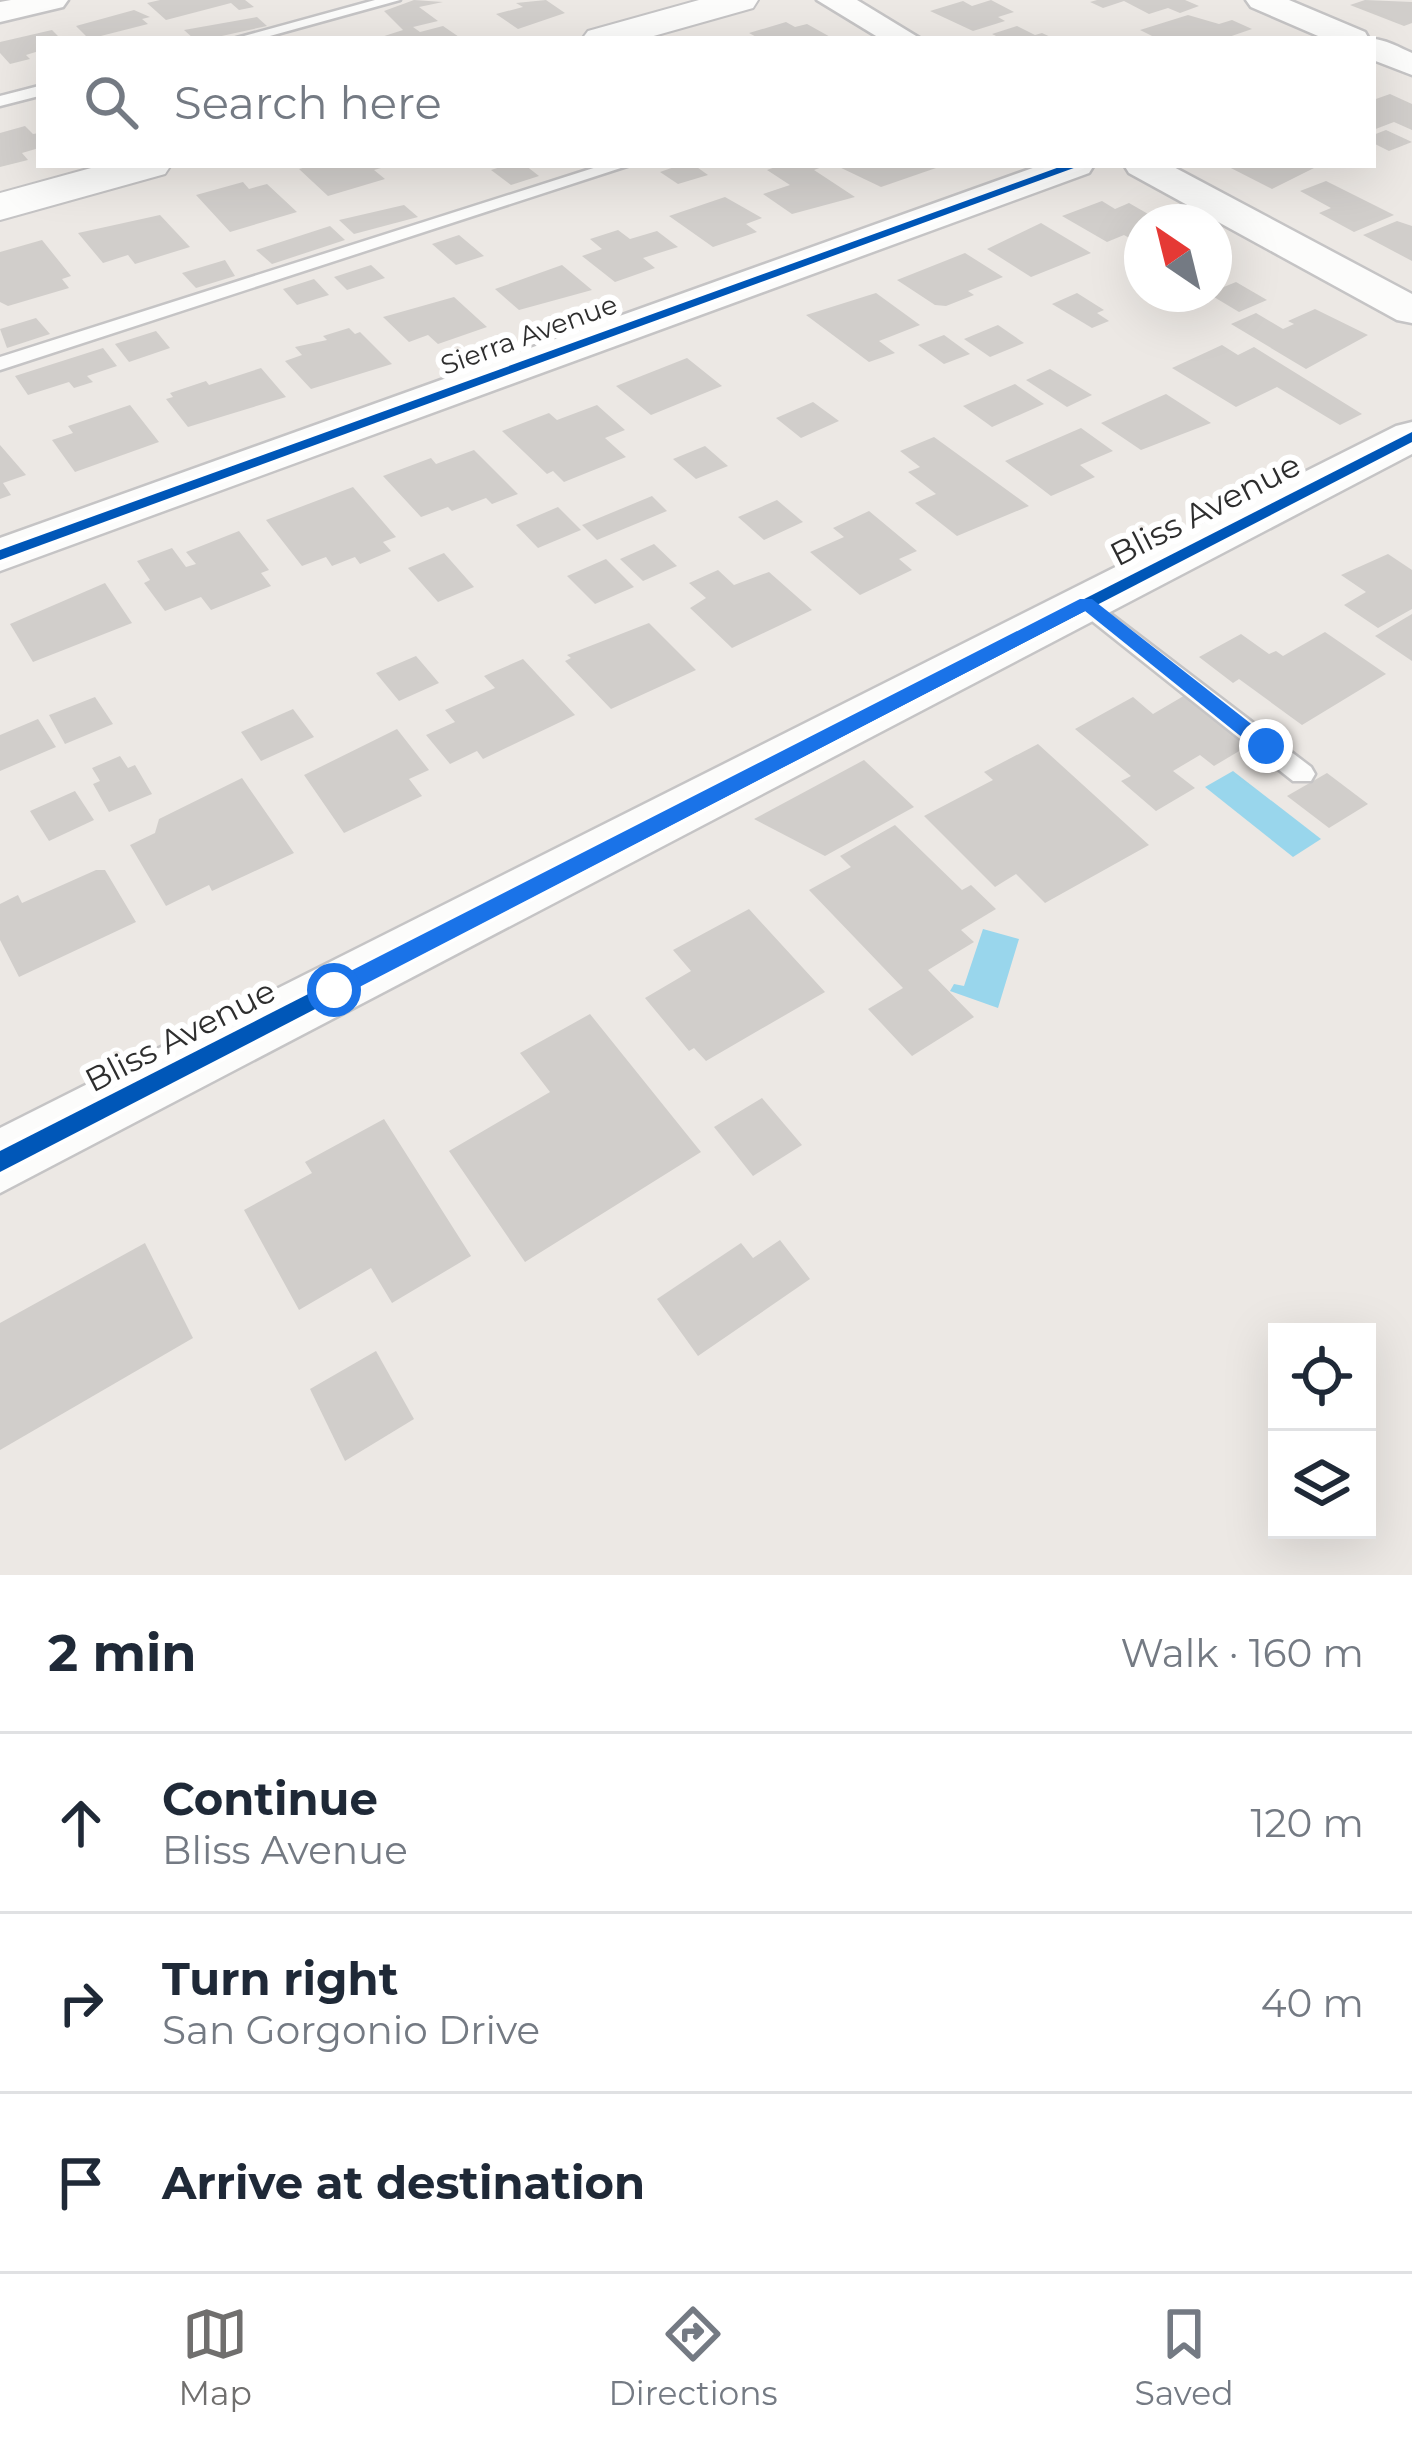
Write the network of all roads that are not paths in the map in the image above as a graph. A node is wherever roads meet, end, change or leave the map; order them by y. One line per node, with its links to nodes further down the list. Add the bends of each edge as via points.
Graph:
1 (52, 0): 6 (street)
2 (393, 0): 7 (lane)
3 (740, 0): 8 (street)
4 (833, 0): 9 (street)
5 (1262, 0): 10 (street)
6 (0, 12)
7 (253, 36)
8 (612, 36)
9 (899, 36)
10 (1346, 36)
11 (1376, 49): 12 (street)
12 (1412, 64)
13 (36, 92): 14 (lane)
14 (0, 101)
15 (139, 168): 19 (street)
16 (612, 168): 21 (lane)
17 (1068, 168): 23 (street, Sierra Avenue)
18 (1148, 168): 20 (street)
19 (0, 207)
20 (1412, 310)
21 (0, 364)
22 (1412, 436): 24 (street, Bliss Avenue)
23 (0, 555)
24 (1086, 603): 25 (lane); 26 (street, Bliss Avenue)
25 (1302, 774)
26 (0, 1162)

